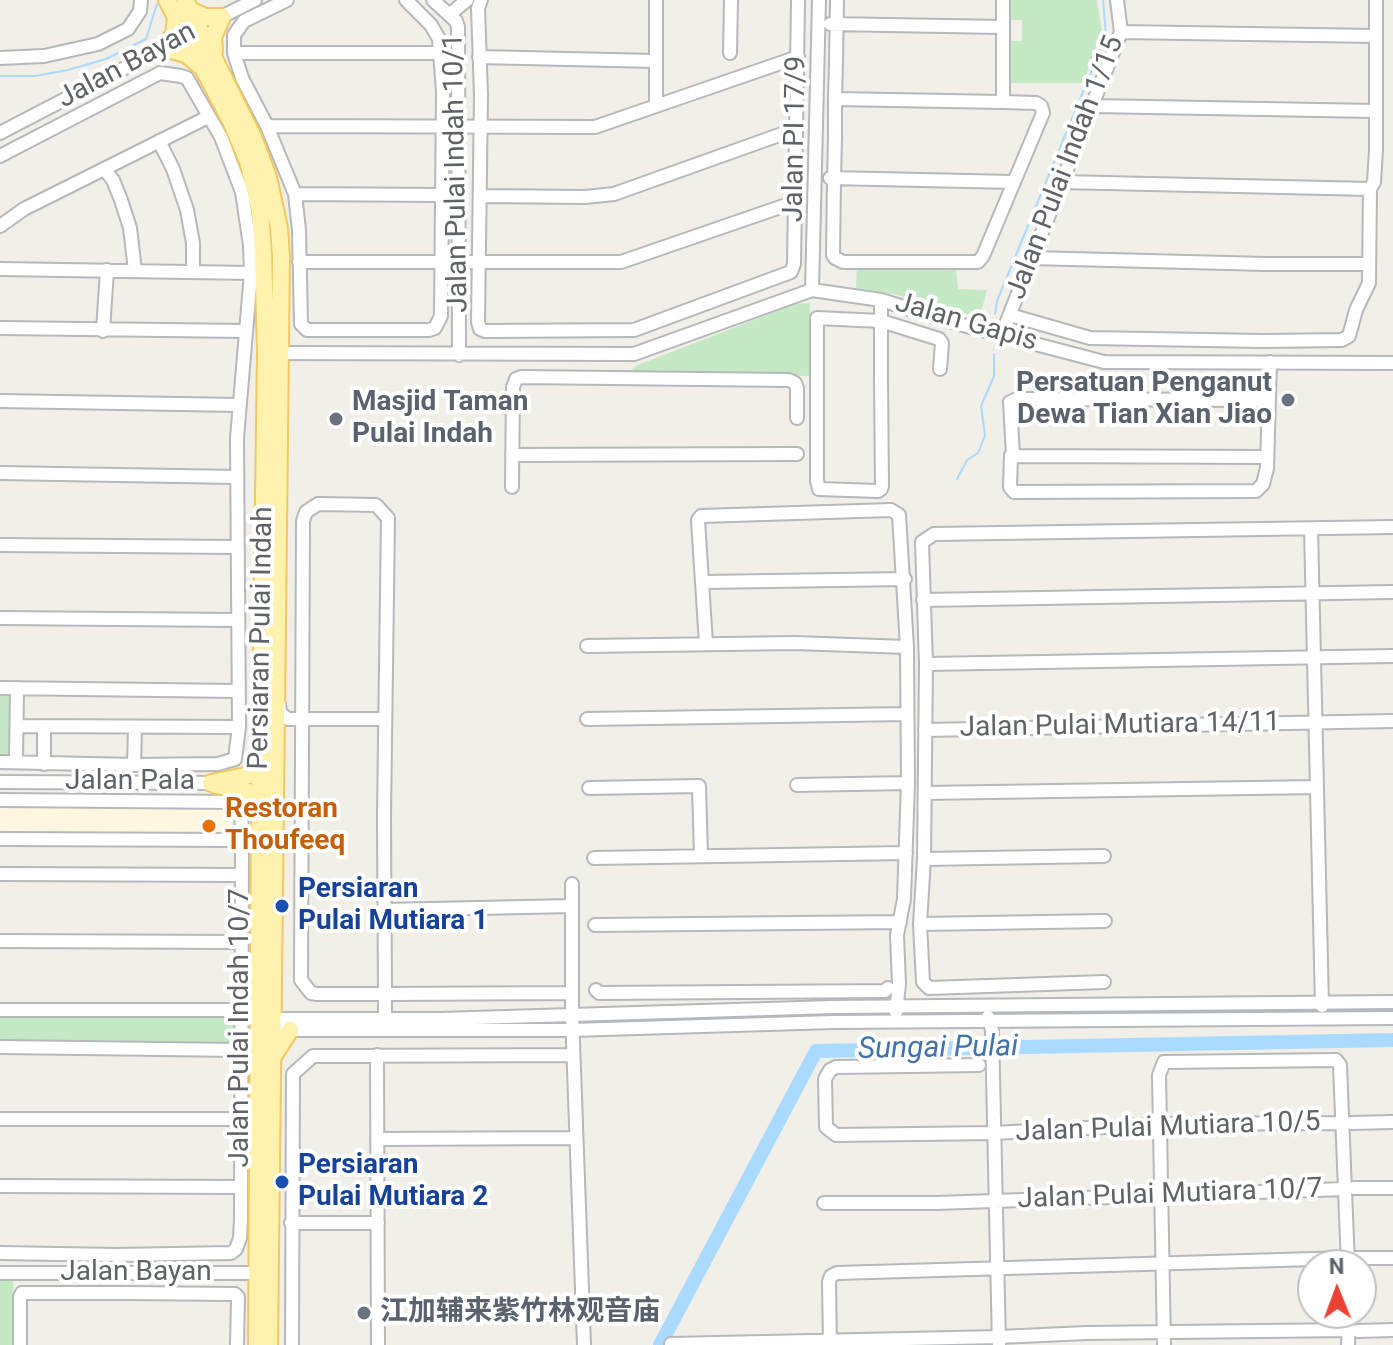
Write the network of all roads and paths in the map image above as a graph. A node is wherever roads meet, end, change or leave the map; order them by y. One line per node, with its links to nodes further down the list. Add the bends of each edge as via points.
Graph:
1 (141, 0): 32 (street, via 128,29 98,44 44,56)
2 (167, 0): 17 (main road, Persiaran Pulai Indah)
3 (255, 0): 19 (street, Jalan Bayan)
4 (287, 0): 27 (street, Jalan Pulai Indah 10/1, via 244,21 234,35)
5 (406, 0): 28 (street, Jalan Pulai Indah 10/1, via 431,25)
6 (433, 0): 18 (street, Jalan Pulai Indah 10/1)
7 (467, 0): 18 (street)
8 (481, 0): 30 (street)
9 (656, 0): 33 (street)
10 (731, 0): 29 (street)
11 (798, 0): 31 (street, Jalan PI 17/9)
12 (819, 0): 20 (street)
13 (837, 0): 21 (street)
14 (1003, 0): 22 (street)
15 (1117, 0): 24 (street, Jalan Pulai Indah 1/15)
16 (1376, 0): 25 (street)
17 (184, 9): 19 (main road); 23 (main road, Persiaran Pulai Indah); 26 (main road)
18 (449, 15): 43 (street, Jalan Pulai Indah 10/1, via 458,27)
19 (222, 17): 23 (street, Jalan Bayan); 34 (main road, via 213,37)
20 (819, 24): 21 (street); 50 (street)
21 (836, 24): 22 (street); 35 (street)
22 (1002, 27): 36 (street)
23 (193, 32): 26 (street, Jalan Bayan); 34 (main road, Persiaran Pulai Indah)
24 (1121, 32): 25 (street); 38 (street, Jalan Pulai Indah 1/15)
25 (1375, 36): 39 (street)
26 (164, 48): 34 (main road); 46 (street, Jalan Bayan)
27 (234, 53): 28 (street); 41 (street, Jalan Pulai Indah 10/1)
28 (440, 53): 42 (street, Jalan Pulai Indah 10/1)
29 (730, 53)
30 (479, 57): 33 (street); 44 (street)
31 (798, 57): 37 (street); 45 (street, Jalan PI 17/9)
32 (0, 58)
33 (656, 61): 37 (street)
34 (211, 68): 79 (main road, Persiaran Pulai Indah, via 248,161 260,211)
35 (835, 99): 36 (street); 51 (street)
36 (1003, 102): 52 (street, via 1036,103 1043,113)
37 (656, 106): 44 (street, via 595,127)
38 (1093, 106): 39 (street); 53 (street, Jalan Pulai Indah 1/15)
39 (1375, 111): 54 (street)
40 (208, 117): 47 (street); 48 (street, via 187,78 160,73); 70 (street, via 242,192)
41 (267, 126): 42 (street); 55 (street, Jalan Pulai Indah 10/1)
42 (443, 126): 43 (street); 56 (street, Jalan Pulai Indah 10/1)
43 (460, 127): 44 (street); 63 (street, Jalan Pulai Indah 10/1)
44 (481, 128): 57 (street)
45 (796, 129): 57 (street, Jalan Pulai Indah 10/1, via 614,194); 58 (street, Jalan PI 17/9)
46 (0, 133)
47 (159, 141): 49 (street); 69 (street, via 187,210)
48 (0, 156)
49 (104, 169): 59 (street); 68 (street, via 130,228)
50 (815, 178): 51 (street); 71 (street)
51 (834, 179): 52 (street); 52 (street, via 833,255 843,262 978,262)
52 (1013, 182)
53 (1061, 182): 54 (street); 60 (street, Jalan Pulai Indah 1/15)
54 (1370, 189): 65 (street)
55 (295, 194): 56 (street, Jalan Pulai Indah 10/1); 61 (street, Jalan Pulai Indah 10/1)
56 (441, 195): 62 (street, Jalan Pulai Indah 10/1)
57 (481, 196): 64 (street)
58 (795, 202): 64 (street, via 621,262); 64 (street, Jalan PI 17/9, via 794,264 787,276 634,330 480,329)
59 (0, 226)
60 (1031, 258): 65 (street); 73 (street, Jalan Pulai Indah 1/15)
61 (299, 262): 62 (street); 62 (street, Jalan Pulai Indah 10/1, via 300,318 307,330 435,328 441,316)
62 (440, 263): 63 (street)
63 (459, 263): 64 (street); 80 (street, Jalan Pulai Indah 10/1)
64 (479, 263)
65 (1368, 264): 73 (street, via 1368,288 1349,336 1342,340 1090,338)
66 (0, 269): 67 (street)
67 (107, 270): 68 (street); 76 (street)
68 (135, 270): 69 (street)
69 (193, 271): 70 (street)
70 (251, 273): 77 (street)
71 (812, 290): 72 (street, Jalan Gapis); 81 (street, via 634,354)
72 (881, 300): 74 (street); 78 (street, Jalan Gapis)
73 (1010, 315): 78 (street, Jalan Pulai Indah 1/15)
74 (881, 321): 74 (street, via 882,486 878,491 819,489 815,321 821,316); 84 (street, via 941,340)
75 (0, 328): 76 (street)
76 (103, 331): 77 (street)
77 (246, 331): 88 (street)
78 (1002, 334): 82 (street, Jalan Gapis, via 1104,362)
79 (272, 353): 80 (street); 114 (main road, Persiaran Pulai Indah); 129 (main road, Persiaran Pulai Indah)
80 (459, 355): 81 (street)
81 (588, 355): 85 (street)
82 (1270, 362): 83 (street, Jalan Gapis); 86 (street)
83 (1393, 363)
84 (940, 369)
85 (587, 378): 89 (street, via 789,380 797,388); 91 (street, via 516,379)
86 (1268, 400): 92 (street, via 1017,399 1010,402); 93 (street)
87 (0, 401): 88 (street)
88 (239, 405): 95 (street)
89 (797, 418)
90 (797, 454): 91 (street)
91 (512, 455): 96 (street)
92 (1012, 456): 93 (street); 93 (street, via 1014,492 1256,491 1263,484)
93 (1267, 457)
94 (0, 473): 95 (street)
95 (236, 477): 100 (street)
96 (512, 487)
97 (1393, 527): 98 (street)
98 (1311, 529): 104 (street); 105 (street, via 934,534 921,545)
99 (0, 545): 100 (street)
100 (237, 547): 107 (street)
101 (905, 579): 102 (street); 102 (street, via 901,520 891,510 701,516); 110 (street)
102 (704, 582): 108 (street)
103 (1393, 592): 104 (street)
104 (1312, 593): 105 (street); 112 (street)
105 (923, 600): 113 (street)
106 (0, 618): 107 (street)
107 (237, 620): 117 (street)
108 (706, 644): 109 (street); 110 (street)
109 (587, 646)
110 (907, 647): 118 (street)
111 (1393, 656): 112 (street)
112 (1314, 658): 113 (street); 123 (street)
113 (926, 664): 128 (street)
114 (275, 675): 119 (street, via 282,716); 139 (main road, Persiaran Pulai Indah)
115 (0, 688): 116 (street)
116 (17, 688): 117 (street); 124 (street)
117 (238, 691): 126 (street)
118 (907, 714): 121 (street); 138 (street)
119 (301, 719): 120 (street); 120 (street, via 303,521 318,504 376,505 388,518); 169 (street, via 301,980 314,994)
120 (385, 719): 158 (street)
121 (587, 719)
122 (1393, 721): 123 (street, Jalan Pulai Mutiara 14/11)
123 (1315, 723): 128 (street, Jalan Pulai Mutiara 14/11); 141 (street)
124 (17, 726): 125 (street); 131 (street)
125 (44, 726): 127 (street); 132 (street)
126 (239, 727): 127 (street); 134 (street, via 235,759)
127 (135, 728): 134 (street)
128 (925, 730): 143 (street)
129 (261, 737): 137 (main road, via 255,771); 139 (main road, Persiaran Pulai Indah)
130 (0, 762): 131 (street)
131 (16, 762): 132 (street)
132 (44, 764): 133 (street)
133 (71, 764): 134 (street); 136 (street)
134 (134, 765)
135 (0, 782): 136 (street, Jalan Pala)
136 (71, 782): 137 (street, Jalan Pala); 145 (street)
137 (211, 783): 139 (street, Jalan Pala); 146 (main road, via 253,793)
138 (908, 783): 140 (street); 149 (street)
139 (267, 784): 146 (main road, Persiaran Pulai Indah); 182 (main road, Persiaran Pulai Indah)
140 (797, 785)
141 (1317, 787): 143 (street); 170 (street)
142 (589, 788): 150 (street, via 699,786)
143 (925, 793): 153 (street)
144 (0, 800): 145 (street)
145 (71, 801): 148 (street, Jalan Pulai Indah 10/7, via 235,802 241,809)
146 (260, 829): 182 (main road, Persiaran Pulai Indah)
147 (0, 839): 148 (street)
148 (242, 840): 155 (street, Jalan Pulai Indah 10/7)
149 (906, 853): 150 (street); 160 (street)
150 (701, 856): 152 (street)
151 (1104, 856): 153 (street)
152 (594, 858)
153 (924, 859): 161 (street)
154 (0, 874): 155 (street)
155 (242, 875): 164 (street, Jalan Pulai Indah 10/7)
156 (572, 884): 157 (street)
157 (572, 906): 158 (street); 168 (street)
158 (384, 910): 169 (street)
159 (1105, 921): 161 (street)
160 (900, 922): 162 (street); 166 (street)
161 (920, 924): 165 (street, via 921,976 929,988)
162 (595, 925)
163 (0, 941): 164 (street)
164 (241, 942): 177 (street, Jalan Pulai Indah 10/7)
165 (1104, 982)
166 (894, 986): 167 (street, via 885,991); 172 (street); 173 (street); 175 (street, via 891,997)
167 (596, 990)
168 (572, 993): 169 (street); 178 (street)
169 (385, 994): 180 (street)
170 (1321, 1002): 171 (street); 174 (street); 181 (street, via 1327,1014)
171 (1393, 1002)
172 (898, 1006): 173 (street); 175 (street); 183 (street)
173 (917, 1006): 174 (street)
174 (980, 1006): 184 (street)
175 (875, 1007): 178 (street)
176 (0, 1010): 177 (street)
177 (240, 1010): 187 (street, Jalan Pulai Indah 10/7)
178 (572, 1014): 180 (street); 185 (street)
179 (1393, 1018): 181 (street)
180 (385, 1019): 182 (street)
181 (1352, 1019): 184 (street)
182 (274, 1021): 185 (street); 215 (main road, Persiaran Pulai Indah); 215 (main road, Persiaran Pulai Indah)
183 (891, 1022): 184 (street); 185 (street)
184 (991, 1025): 196 (street)
185 (572, 1030): 189 (street)
186 (0, 1047): 187 (street)
187 (240, 1050): 192 (street, Jalan Pulai Indah 10/7)
188 (377, 1055): 189 (street); 198 (street); 206 (street, via 313,1056 293,1074)
189 (573, 1055): 197 (street)
190 (979, 1065): 196 (street, Jalan Pulai Mutiara 10/5, via 836,1067 825,1079 826,1127 836,1135)
191 (0, 1119): 192 (street)
192 (240, 1119): 200 (street, Jalan Pulai Indah 10/7)
193 (1393, 1122): 194 (street, Jalan Pulai Mutiara 10/5)
194 (1347, 1123): 195 (street, Jalan Pulai Mutiara 10/5); 195 (street, via 1336,1060 1164,1062); 202 (street)
195 (1161, 1124): 196 (street, Jalan Pulai Mutiara 10/5); 203 (street)
196 (994, 1133): 204 (street)
197 (576, 1138): 198 (street); 229 (street)
198 (377, 1139): 207 (street)
199 (0, 1186): 200 (street)
200 (240, 1187): 209 (street, Jalan Pulai Indah 10/7, via 240,1238 231,1253)
201 (1393, 1188): 202 (street, Jalan Pulai Mutiara 10/7)
202 (1349, 1189): 203 (street, Jalan Pulai Mutiara 10/7); 208 (street)
203 (1162, 1194): 204 (street, Jalan Pulai Mutiara 10/7); 211 (street)
204 (996, 1201): 205 (street, Jalan Pulai Mutiara 10/7); 212 (street)
205 (824, 1203)
206 (291, 1223): 207 (street); 227 (street)
207 (378, 1223): 228 (street)
208 (1351, 1249)
209 (0, 1253)
210 (1297, 1261): 211 (street)
211 (1163, 1263): 212 (street); 219 (street)
212 (997, 1267): 220 (street); 221 (street, via 837,1273 831,1276 828,1294)
213 (0, 1273): 214 (street, Jalan Bayan)
214 (125, 1273): 215 (street, Jalan Bayan); 216 (street)
215 (265, 1273): 225 (main road, Persiaran Pulai Indah); 226 (main road, Persiaran Pulai Indah)
216 (124, 1293): 223 (street, via 22,1293); 224 (street, via 233,1294 238,1297)
217 (1353, 1330): 218 (street); 219 (street); 230 (street)
218 (1393, 1330)
219 (1164, 1338): 220 (street)
220 (999, 1341): 221 (street)
221 (830, 1343): 222 (street)
222 (671, 1344)
223 (20, 1345)
224 (237, 1345)
225 (257, 1345)
226 (269, 1345)
227 (292, 1345)
228 (378, 1345)
229 (584, 1345)
230 (1348, 1345)

